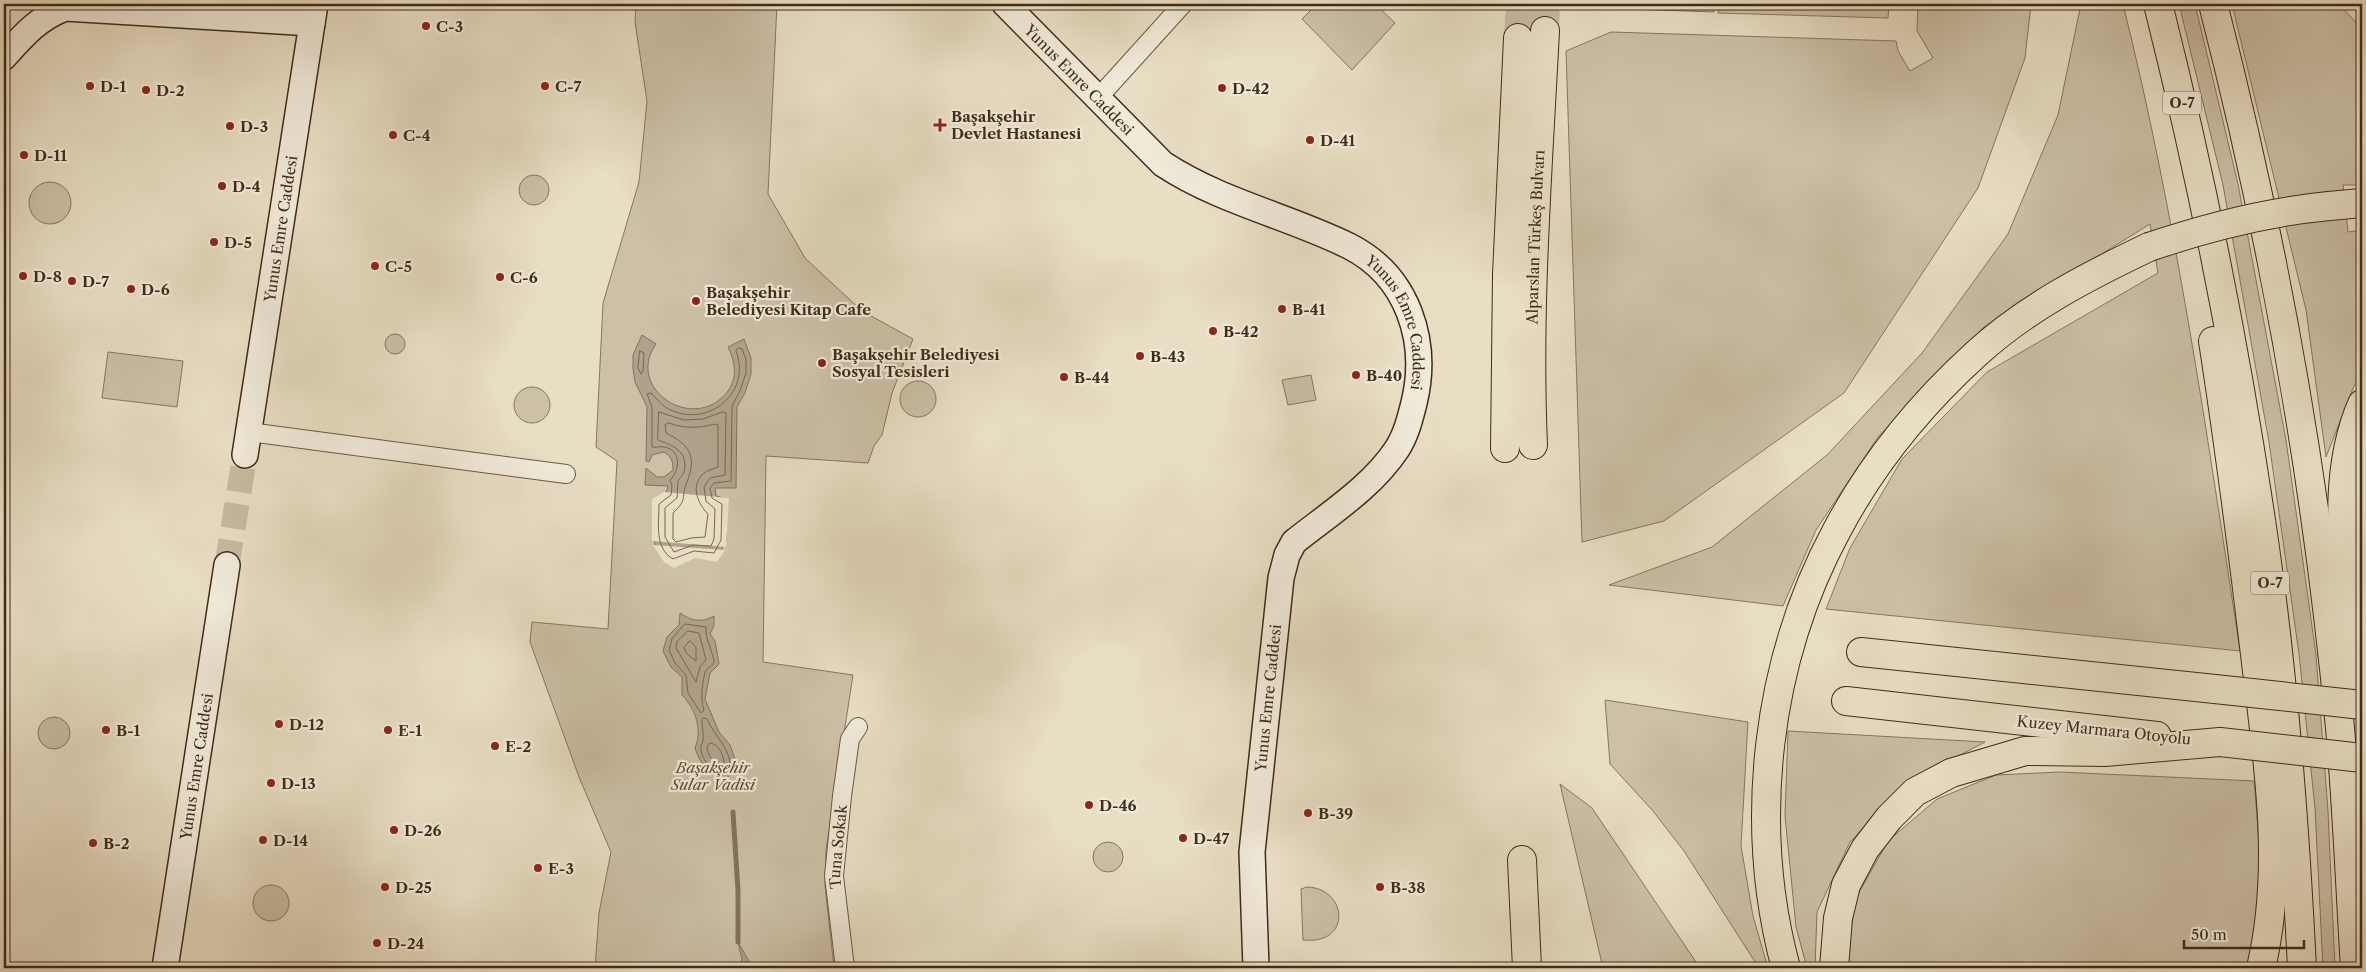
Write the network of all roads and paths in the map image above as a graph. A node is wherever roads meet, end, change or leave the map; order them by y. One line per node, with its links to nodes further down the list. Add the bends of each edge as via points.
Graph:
1 (1005, 4): 9 (street, Yunus Emre Caddesi)
2 (1183, 4): 9 (street)
3 (2158, 4): 10 (main road, O-7)
4 (2213, 4): 22 (main road, via 2261,207 2291,366 2312,495)
5 (314, 13): 8 (street, via 65,8 34,24); 13 (street, Yunus Emre Caddesi)
6 (1545, 31): 14 (main road, Alparslan Türkeş Bulvarı, via 1531,318)
7 (1518, 38): 15 (main road, Alparslan Türkeş Bulvarı, via 1507,275)
8 (4, 57)
9 (1098, 98): 29 (street, Yunus Emre Caddesi, via 1163,164 1185,179 1349,246 1374,262 1394,282 1408,305 1417,334 1420,370 1416,395 1409,423 1397,449 1372,478 1294,542 1280,578 1252,852)
10 (2204, 203): 33 (main road, via 2211,329 2246,568 2267,757 2273,888 2269,936); 34 (main road, O-7, via 2238,377 2271,596 2290,779)
11 (2362, 203): 31 (main road, bridge, via 2291,209 2245,218 2149,247 2105,267 2054,297 1978,353 1894,441 1836,530 1820,564 1796,626 1773,724 1767,849 1773,907)
12 (2362, 404): 22 (main road, via 2349,442 2344,471 2350,681)
13 (247, 444): 16 (street)
14 (1533, 445)
15 (1505, 448)
16 (566, 474)
17 (228, 566): 27 (street, Yunus Emre Caddesi)
18 (1861, 652): 20 (main road, bridge)
19 (1846, 701): 23 (main road, Kuzey Marmara Otoyolu)
20 (2362, 705)
21 (858, 727): 28 (street, Tuna Sokak, via 850,739 834,876)
22 (2340, 729): 25 (main road); 35 (main road)
23 (2220, 742): 24 (main road, Kuzey Marmara Otoyolu, bridge); 32 (main road, via 2105,752 2025,752 1951,772 1915,792 1865,849 1846,885 1838,918)
24 (2362, 758)
25 (2362, 835)
26 (1522, 860): 30 (main road)
27 (164, 968)
28 (845, 968)
29 (1256, 968)
30 (1527, 968)
31 (1786, 968)
32 (1834, 968)
33 (2261, 968)
34 (2302, 968)
35 (2355, 968)

